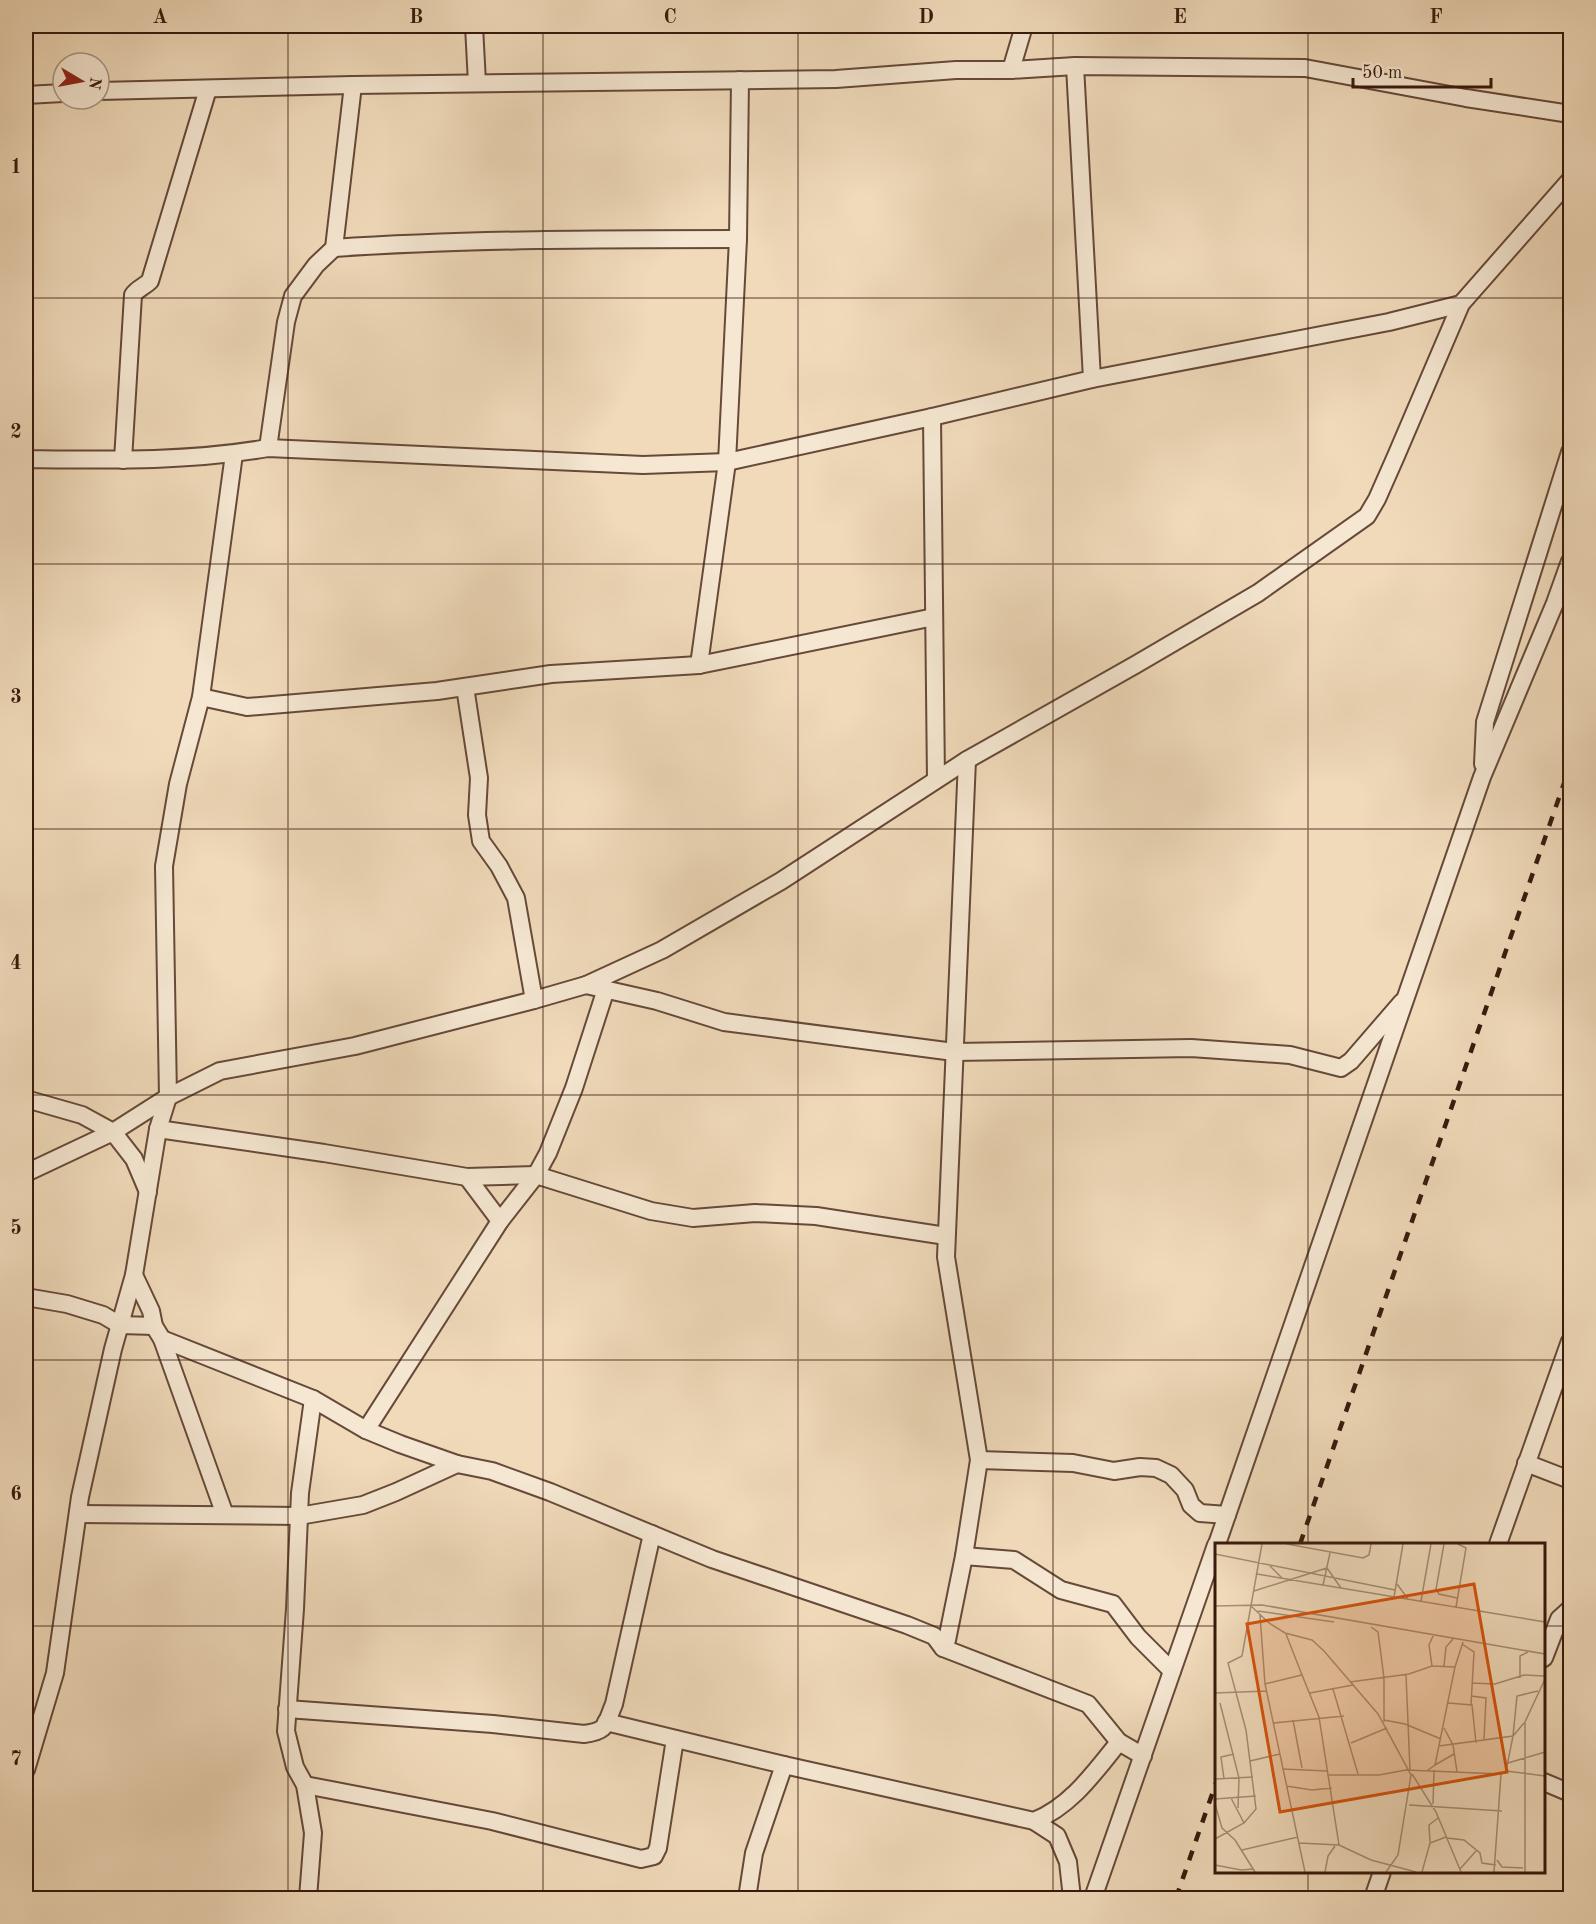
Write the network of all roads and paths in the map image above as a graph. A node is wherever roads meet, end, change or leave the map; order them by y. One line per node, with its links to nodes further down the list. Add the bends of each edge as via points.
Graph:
1 (474, 26): 6 (street)
2 (1024, 26): 4 (street)
3 (1075, 66): 4 (street); 12 (street, via 1305,68); 17 (street)
4 (1011, 70): 5 (street, via 956,70 836,80)
5 (740, 80): 6 (street); 14 (street)
6 (477, 83): 7 (street)
7 (353, 85): 8 (street); 15 (street)
8 (208, 89): 9 (street); 23 (street, via 150,281 133,295)
9 (111, 91)
10 (51, 94): 11 (street)
11 (26, 95)
12 (1570, 114)
13 (1570, 180): 16 (street)
14 (738, 239): 15 (street, via 440,241); 24 (street)
15 (334, 248): 19 (street, via 293,296)
16 (1461, 304): 17 (street, via 1389,322); 32 (street, via 1377,499 1366,516 1258,593)
17 (1092, 379): 18 (street)
18 (932, 417): 24 (street); 26 (street)
19 (268, 448): 21 (street); 24 (street, via 643,465)
20 (1570, 452): 27 (street)
21 (234, 454): 23 (street); 31 (street)
22 (26, 459): 23 (street)
23 (123, 460)
24 (727, 462): 29 (street)
25 (1570, 561): 28 (street)
26 (934, 617): 29 (street); 34 (street)
27 (1512, 637): 28 (street); 33 (street, via 1485,722)
28 (1529, 664): 33 (street)
29 (699, 665): 30 (street, via 551,674)
30 (465, 687): 31 (street, via 248,707); 38 (street, via 479,778 480,841 516,898)
31 (201, 697): 40 (street, via 178,784 165,866)
32 (967, 760): 34 (street); 39 (street)
33 (1482, 777): 37 (street)
34 (936, 780): 35 (street, via 781,881 662,950)
35 (586, 985): 36 (street); 38 (street)
36 (606, 989): 39 (street, via 724,1022); 45 (street, via 560,1124)
37 (1408, 994): 39 (street, via 1341,1068 1290,1055 1191,1048); 64 (street)
38 (534, 1000): 40 (street, via 355,1046 220,1071)
39 (954, 1052): 49 (street)
40 (168, 1097): 42 (street); 43 (street)
41 (26, 1099): 43 (street, via 82,1115)
42 (158, 1129): 46 (street); 47 (street)
43 (113, 1132): 44 (street); 47 (street, via 134,1159)
44 (26, 1173)
45 (536, 1175): 46 (street); 48 (street); 49 (street, via 651,1211 693,1218 755,1213 816,1216)
46 (467, 1177): 48 (street)
47 (148, 1193): 50 (street)
48 (500, 1221): 57 (street)
49 (946, 1236): 58 (street, via 946,1257)
50 (134, 1275): 52 (street); 53 (street)
51 (26, 1297): 52 (street, via 67,1304 103,1315)
52 (120, 1325): 53 (street); 62 (street)
53 (158, 1333): 56 (street); 63 (street)
54 (1570, 1341): 55 (street)
55 (1567, 1358): 59 (street)
56 (313, 1399): 57 (street); 65 (street)
57 (366, 1430): 60 (street)
58 (979, 1460): 64 (street, via 1073,1463 1114,1471 1156,1468 1171,1475 1200,1513); 70 (street)
59 (1526, 1463): 61 (street); 68 (street)
60 (456, 1464): 65 (street, via 363,1505); 66 (street, via 492,1470)
61 (1570, 1480)
62 (78, 1514): 63 (street); 81 (street, via 55,1673)
63 (225, 1515): 65 (street)
64 (1227, 1515): 67 (street)
65 (299, 1516): 75 (street)
66 (652, 1534): 72 (street, via 712,1559 934,1636); 76 (street, via 614,1704)
67 (1217, 1543)
68 (1498, 1543)
69 (1215, 1548): 74 (street)
70 (964, 1556): 72 (street); 74 (street, via 1014,1560 1060,1590 1113,1604 1138,1637)
71 (1570, 1609): 73 (street, via 1559,1619)
72 (943, 1648): 78 (street, via 1088,1704)
73 (1545, 1655)
74 (1172, 1671): 79 (street)
75 (287, 1709): 76 (street, via 584,1734 599,1732); 83 (street, via 286,1731 295,1767)
76 (606, 1722): 77 (street)
77 (675, 1739): 80 (street); 83 (street, via 658,1848 654,1856 641,1859 492,1821)
78 (1119, 1742): 79 (street); 85 (street, via 1085,1784 1064,1803)
79 (1143, 1756): 90 (street)
80 (784, 1765): 85 (street); 88 (street, via 754,1853)
81 (26, 1770)
82 (1545, 1782): 84 (street)
83 (305, 1785): 87 (street, via 313,1833)
84 (1570, 1792)
85 (1034, 1821): 89 (street, via 1057,1836 1068,1862)
86 (1382, 1873): 91 (street)
87 (308, 1899)
88 (747, 1899)
89 (1072, 1899)
90 (1093, 1899)
91 (1373, 1899)

